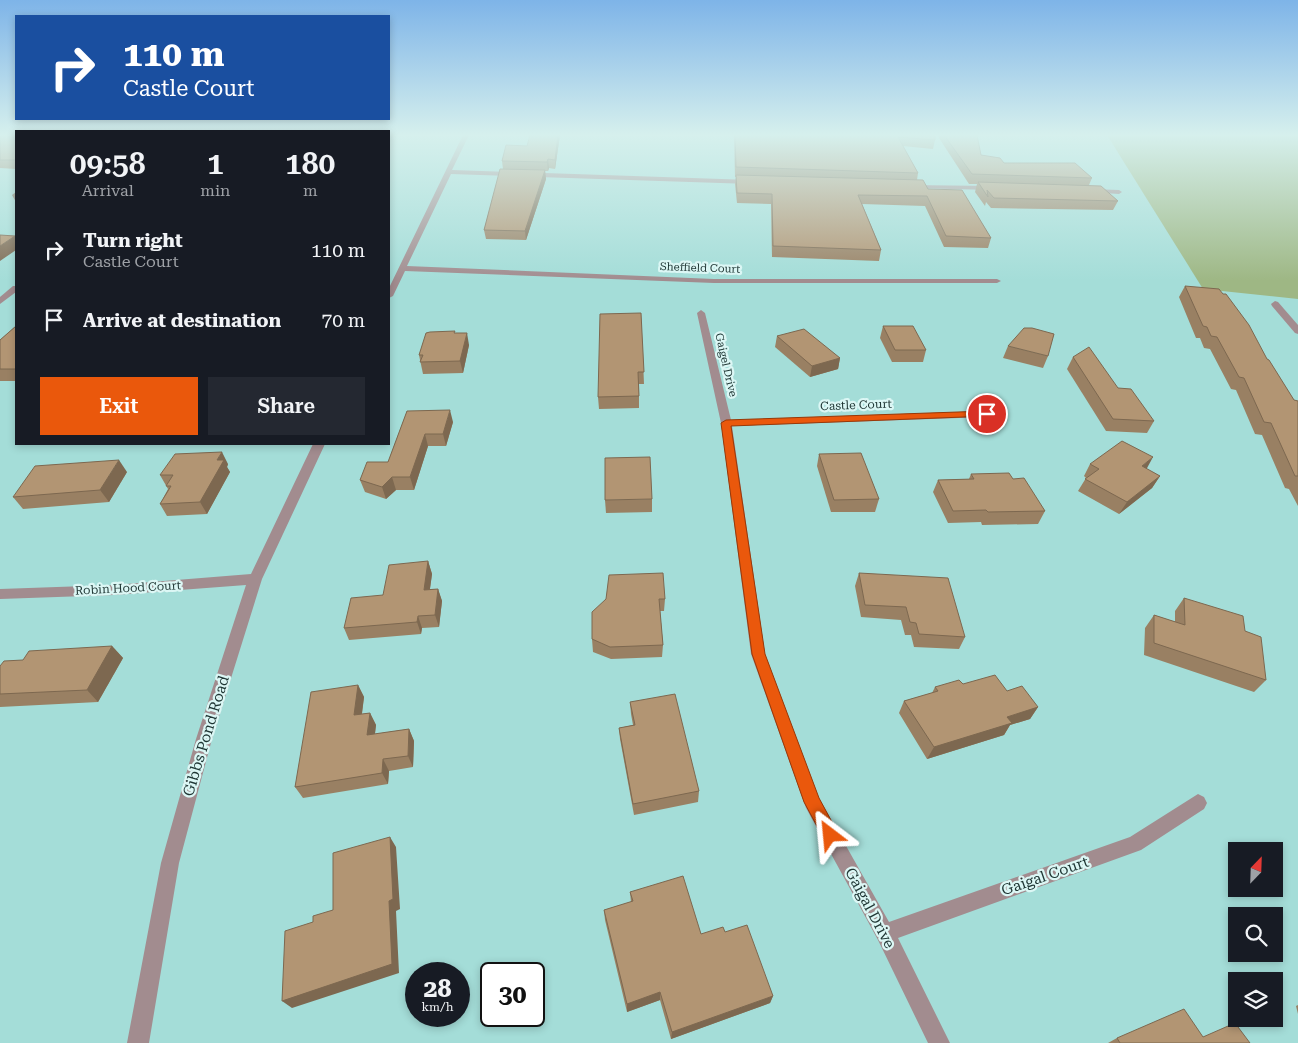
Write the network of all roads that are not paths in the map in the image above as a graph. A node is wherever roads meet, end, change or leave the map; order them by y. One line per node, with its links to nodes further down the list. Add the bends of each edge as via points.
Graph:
1 (442, 184): 6 (street)
2 (902, 186): 3 (street)
3 (1000, 189)
4 (1079, 191): 5 (street)
5 (1119, 192)
6 (402, 268): 7 (street, Sheffield Court, via 714,281); 9 (street)
7 (997, 282)
8 (15, 289): 10 (street)
9 (390, 294)
10 (0, 301)
11 (1275, 304): 13 (street)
12 (702, 313): 15 (street, Gaigel Drive)
13 (1298, 332)
14 (987, 414): 15 (street, Castle Court)
15 (726, 423): 20 (street, Gaigal Drive, via 758,654 812,802)
16 (319, 445): 17 (street, Gibbs Pond Road)
17 (255, 579): 18 (street, Robin Hood Court, via 114,590); 21 (street, Gibbs Pond Road, via 204,739 170,863)
18 (0, 594)
19 (1198, 803): 20 (street, Gaigal Court, via 1134,844)
20 (885, 933): 22 (street, Gaigal Drive)
21 (138, 1043)
22 (939, 1043)

